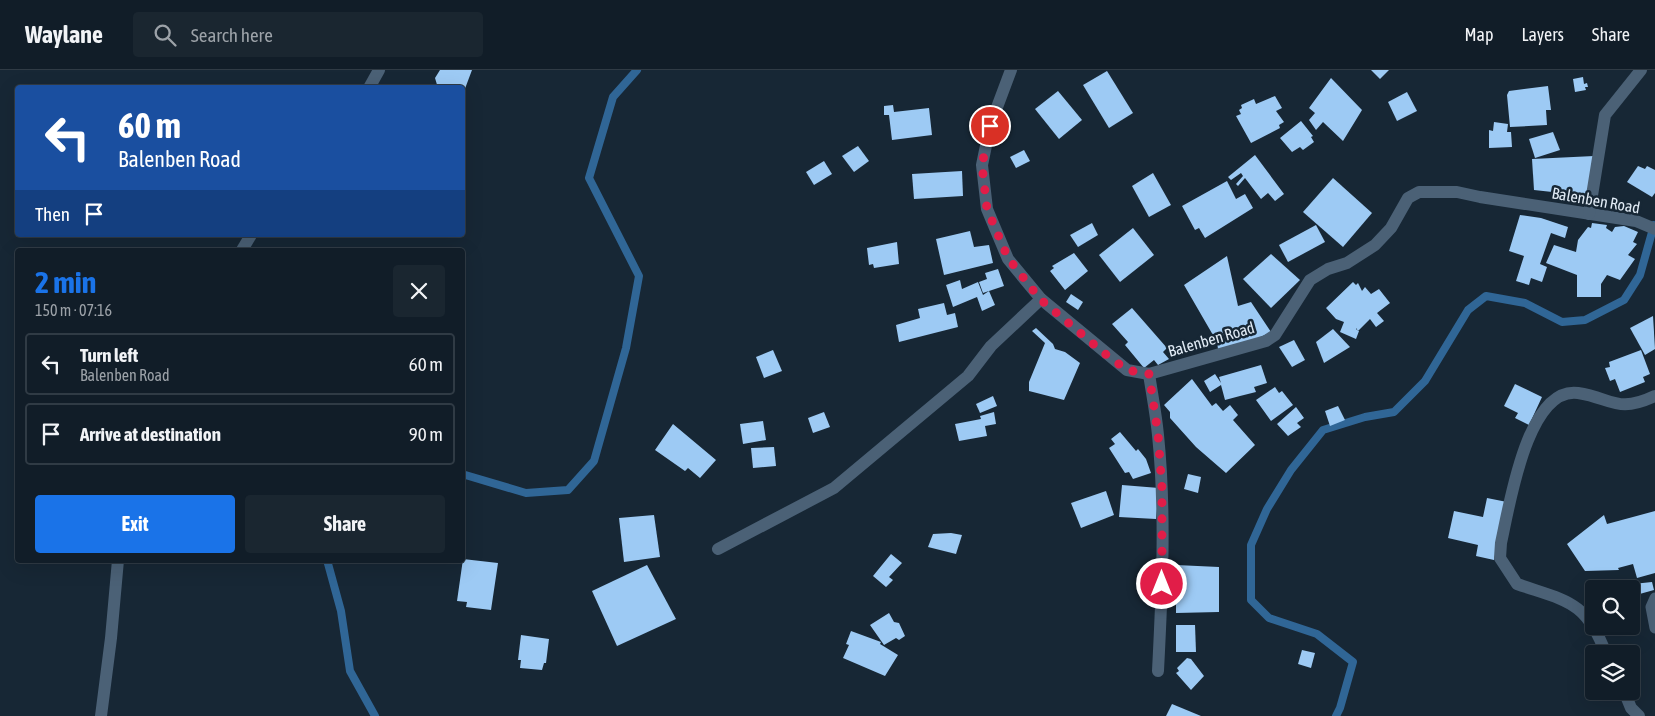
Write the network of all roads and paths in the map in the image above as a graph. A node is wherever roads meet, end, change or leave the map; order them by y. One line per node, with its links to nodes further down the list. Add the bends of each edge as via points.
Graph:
1 (379, 70): 4 (street)
2 (1011, 70): 9 (street, Balenben Road, via 990,126 982,165 987,209 1008,258)
3 (1641, 70): 5 (street, via 1606,115)
4 (371, 85)
5 (1589, 214): 6 (street, Balenben Road, via 1636,221); 10 (street, Balenben Road, via 1457,192 1419,192 1408,198 1391,228 1375,244 1347,263 1310,280 1275,335 1266,341)
6 (1655, 229)
7 (250, 237): 8 (street)
8 (243, 248)
9 (1040, 299): 10 (street, Balenben Road, via 1127,370); 12 (street, via 992,346 968,376 834,488)
10 (1149, 374): 17 (street, via 1162,488 1162,604)
11 (1655, 396): 16 (street, via 1622,406 1577,393 1557,396 1545,409 1526,446 1501,543 1500,558 1517,584 1575,605 1595,629)
12 (718, 549)
13 (118, 563): 19 (street)
14 (1655, 598): 15 (lane, via 1651,608)
15 (1655, 628)
16 (1602, 645)
17 (1158, 671)
18 (1628, 700): 20 (street)
19 (101, 716)
20 (1639, 716)

